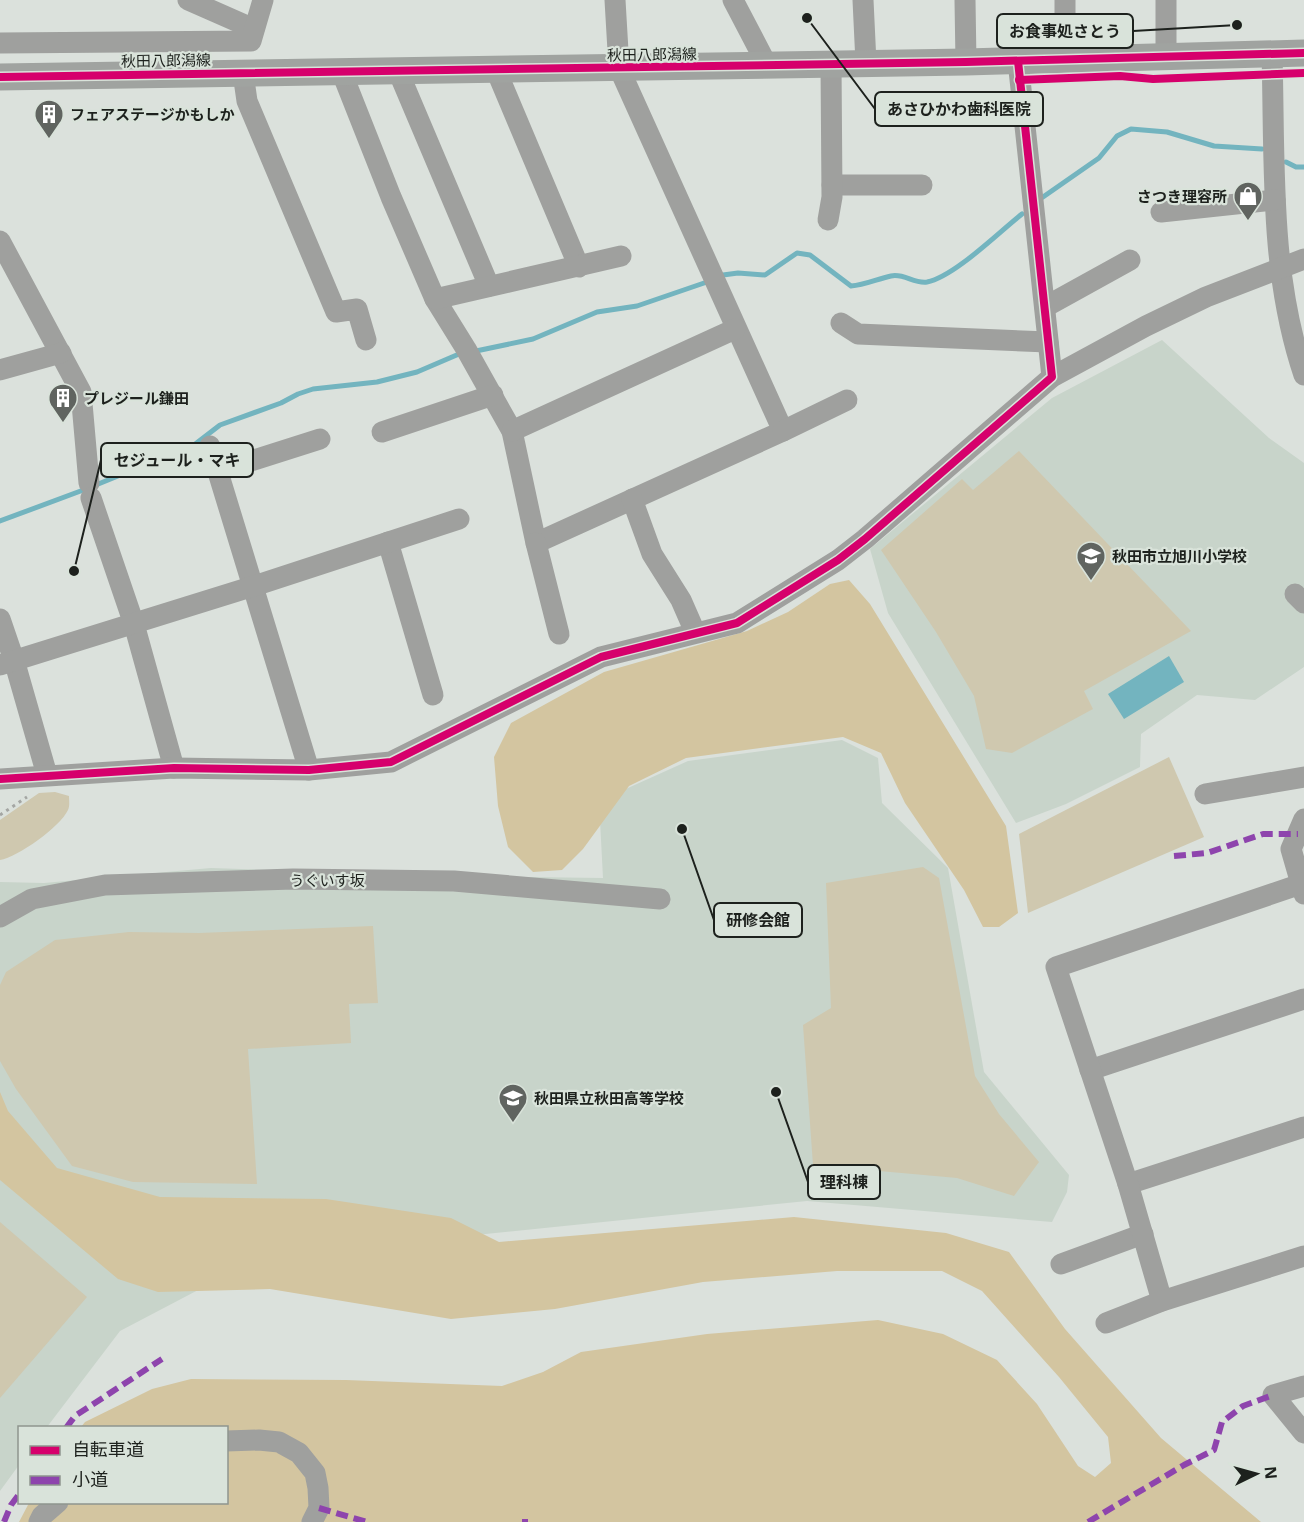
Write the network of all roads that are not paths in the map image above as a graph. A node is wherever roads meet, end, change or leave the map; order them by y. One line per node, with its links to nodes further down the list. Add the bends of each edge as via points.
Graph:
1 (188, 0): 9 (street)
2 (263, 0): 9 (street)
3 (615, 0): 21 (street)
4 (733, 0): 19 (street)
5 (863, 0): 18 (street)
6 (964, 0): 17 (street)
7 (1065, 0): 15 (street)
8 (1166, 0): 14 (street)
9 (254, 29): 10 (street, via 251,41)
10 (156, 42): 11 (street); 24 (street)
11 (0, 43)
12 (1304, 53): 13 (main road, 秋田八郎潟線)
13 (1272, 54): 14 (main road, 秋田八郎潟線); 30 (street)
14 (1166, 56): 15 (main road, 秋田八郎潟線)
15 (1065, 59): 16 (main road, 秋田八郎潟線)
16 (1018, 61): 17 (main road, 秋田八郎潟線); 41 (street)
17 (966, 62): 18 (main road, 秋田八郎潟線)
18 (866, 63): 20 (main road, 秋田八郎潟線)
19 (766, 64): 20 (main road, 秋田八郎潟線); 21 (main road, 秋田八郎潟線)
20 (831, 64): 28 (street)
21 (619, 68): 22 (main road, 秋田八郎潟線); 43 (street)
22 (496, 70): 23 (main road, 秋田八郎潟線); 37 (street)
23 (398, 71): 26 (main road, 秋田八郎潟線); 39 (street)
24 (156, 73): 25 (main road, 秋田八郎潟線); 27 (main road, 秋田八郎潟線)
25 (243, 73): 26 (main road, 秋田八郎潟線); 44 (street, via 248,101 336,312 357,309)
26 (342, 73): 40 (street)
27 (0, 77)
28 (832, 185): 29 (street); 32 (street)
29 (922, 185)
30 (1275, 200): 31 (street); 38 (street)
31 (1161, 212)
32 (828, 220)
33 (3, 250): 46 (street)
34 (621, 256): 37 (street)
35 (1304, 259): 38 (street)
36 (1130, 260): 41 (street)
37 (579, 267): 39 (street)
38 (1281, 269): 48 (street, via 1287,315); 49 (street, via 1206,297)
39 (489, 286): 40 (street)
40 (435, 299): 50 (street)
41 (1045, 308): 45 (street)
42 (840, 323): 45 (street, via 858,334)
43 (735, 329): 52 (street); 53 (street)
44 (366, 340)
45 (1048, 342): 49 (street)
46 (61, 353): 47 (street); 64 (street, via 81,392 90,490)
47 (0, 370)
48 (1304, 375)
49 (1053, 377): 65 (street, via 838,560 737,623)
50 (493, 395): 52 (street); 54 (street)
51 (847, 400): 53 (street)
52 (512, 431): 61 (street)
53 (783, 431): 58 (street)
54 (382, 432)
55 (320, 439): 57 (street)
56 (210, 446): 57 (street)
57 (219, 471): 62 (street)
58 (632, 499): 61 (street); 65 (street, via 652,554 681,600)
59 (459, 519): 60 (street)
60 (388, 542): 62 (street); 68 (street)
61 (536, 543): 66 (street)
62 (254, 586): 64 (street); 70 (street)
63 (0, 620): 67 (street)
64 (134, 624): 67 (street); 69 (street)
65 (695, 632): 70 (street, via 601,657 391,762)
66 (559, 634)
67 (7, 662): 71 (street)
68 (433, 695)
69 (174, 768): 70 (street); 71 (street)
70 (309, 770)
71 (47, 775): 73 (street)
72 (1304, 777): 74 (street)
73 (0, 779)
74 (1205, 794)
75 (1304, 819): 76 (street, via 1291,849)
76 (1303, 887): 80 (street, via 1056,967)
77 (660, 899): 78 (street, うぐいす坂, via 454,881 281,880 105,885 32,899)
78 (0, 917)
79 (1304, 999): 80 (street)
80 (1090, 1070): 82 (street)
81 (1304, 1127): 82 (street)
82 (1128, 1184): 83 (street)
83 (1143, 1234): 85 (street); 86 (street)
84 (1304, 1256): 86 (street)
85 (1061, 1264)
86 (1162, 1301): 87 (street)
87 (1106, 1323)
88 (1304, 1386): 89 (street, via 1273,1395)
89 (1304, 1433)
90 (228, 1441): 93 (street, via 279,1442 300,1453 315,1473 318,1488 320,1508)
91 (57, 1504): 92 (street)
92 (39, 1522)
93 (312, 1522)

